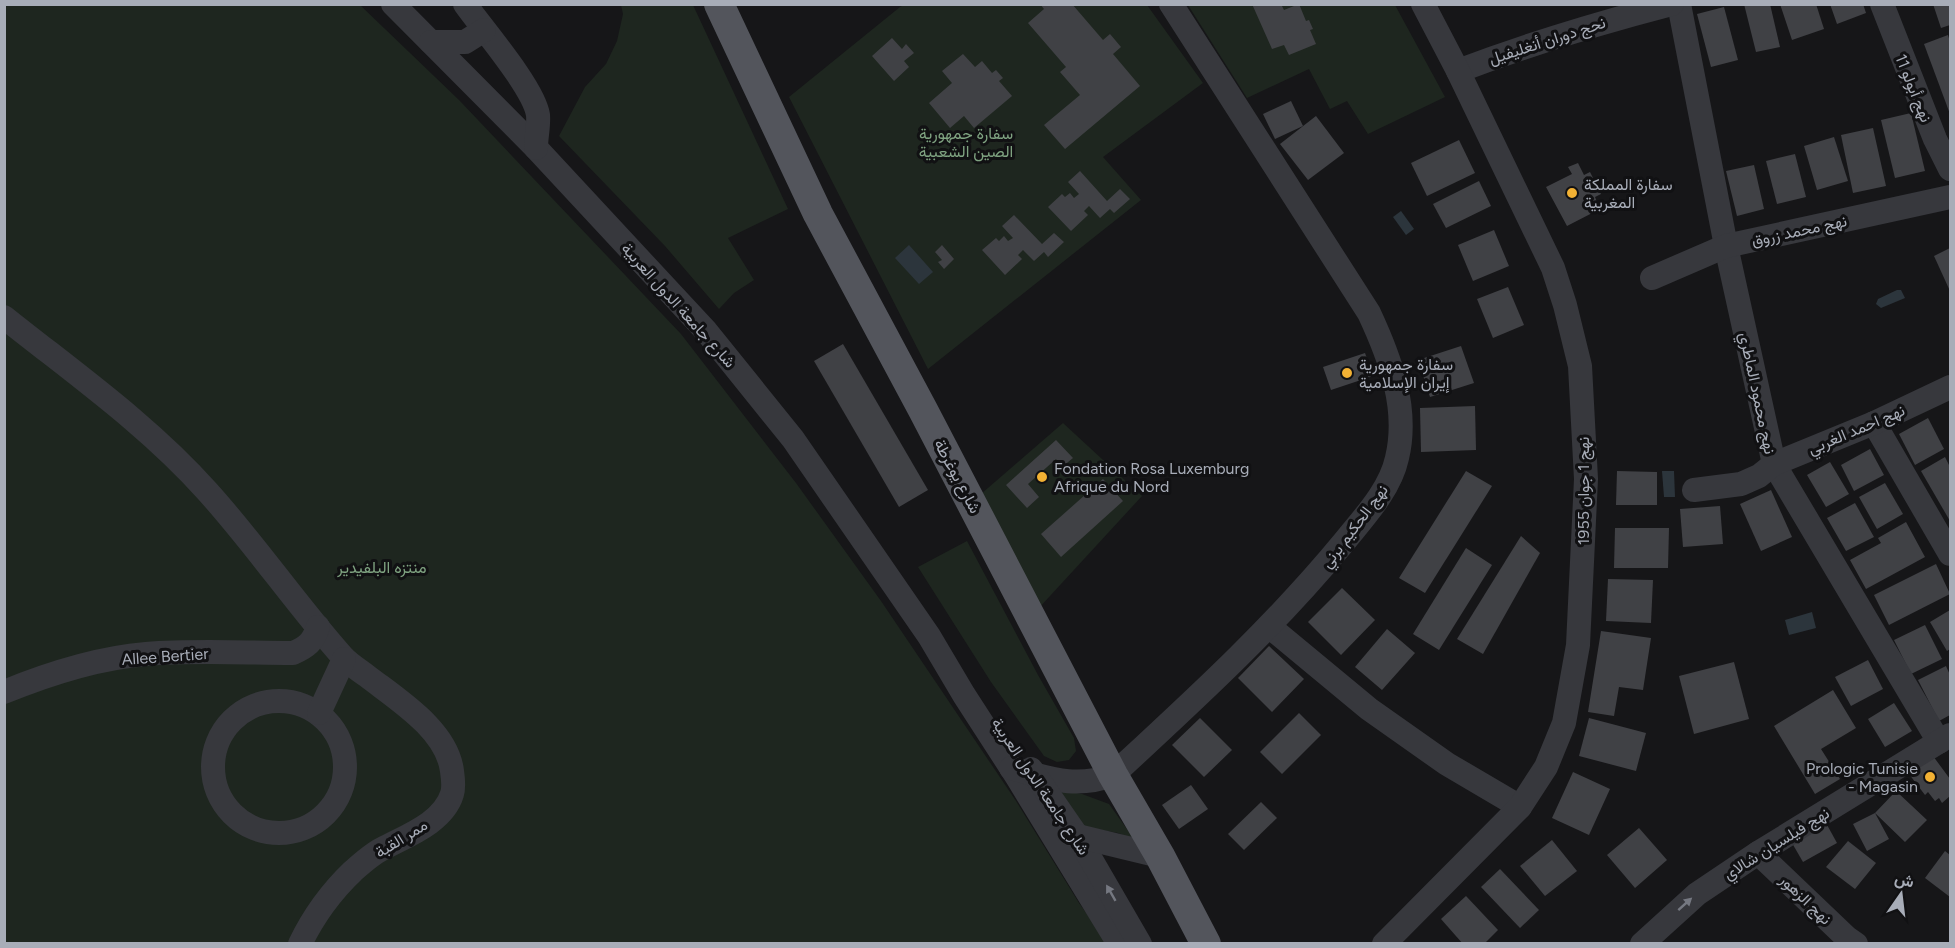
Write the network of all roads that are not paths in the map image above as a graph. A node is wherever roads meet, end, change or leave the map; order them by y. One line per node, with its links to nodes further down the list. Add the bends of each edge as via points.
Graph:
1 (393, 4): 10 (street, شارع جامعة الدول العربية)
2 (465, 4): 9 (street)
3 (719, 4): 32 (main road, شارع يوغرطة, via 818,214)
4 (1171, 4): 24 (street, نهج الحكيم برني, via 1369,313 1383,342 1399,403 1397,459 1384,490)
5 (1423, 4): 11 (street, نهج 1 جوان 1955)
6 (1672, 4): 11 (street, نحج دوران أنغليفيل, via 1539,41)
7 (1679, 4): 15 (street, نهج محمود الماطري)
8 (1882, 4): 13 (street, نهج أبولو 11)
9 (484, 30): 10 (street, via 465,42); 12 (street, via 530,94 538,114)
10 (432, 42): 12 (street, شارع جامعة الدول العربية)
11 (1458, 71): 33 (street, نهج 1 جوان 1955, via 1552,268 1580,366 1586,478 1578,645 1564,723 1546,767)
12 (536, 148): 25 (street, شارع جامعة الدول العربية, via 706,331 793,439)
13 (1950, 169)
14 (1950, 197): 15 (street, نهج محمد زروق)
15 (1726, 246): 16 (street, نهج محمد زروق); 20 (street, نهج محمود الماطري)
16 (1652, 278)
17 (4, 317): 23 (street, ممر القبة, via 110,399 168,450 254,544)
18 (1950, 387): 19 (street, نهج احمد الغربي)
19 (1874, 423): 20 (street, نهج احمد الغربي); 22 (street)
20 (1774, 464): 21 (street, نهج احمد الغربي, via 1741,484); 29 (street, نهج محمود الماطري)
21 (1694, 490)
22 (1950, 554)
23 (318, 627): 26 (street, ممر القبة); 27 (street, Allee Bertier, via 306,648 293,653 144,654 100,661)
24 (1270, 627): 32 (street, نهج الحكيم برني); 33 (street, via 1370,709 1447,764)
25 (930, 636): 30 (street, شارع جامعة الدول العربية); 31 (street, شارع جامعة الدول العربية, via 978,693)
26 (344, 659): 28 (street); 40 (street, ممر القبة, via 434,731 451,764 452,794 443,810 428,823 380,850 353,871 310,924)
27 (4, 692)
28 (319, 713): 28 (street, via 283,700 264,702 231,721 219,737 213,775 228,810 264,831 286,833 308,827 327,813 343,784 344,750)
29 (1945, 739): 36 (street, نهج فيلسيان شالاي)
30 (1011, 768): 31 (street); 34 (street, شارع جامعة الدول العربية)
31 (1035, 774): 32 (street, via 1080,783); 35 (street, شارع جامعة الدول العربية)
32 (1113, 775): 37 (main road, شارع يوغرطة)
33 (1520, 807): 44 (street, نهج 1 جوان 1955)
34 (1047, 825): 35 (street); 38 (street, شارع جامعة الدول العربية)
35 (1078, 837): 37 (street); 42 (street, شارع جامعة الدول العربية, one-way to 35)
36 (1758, 853): 39 (street, نهج الزهور); 45 (street, نهج فيلسيان شالاي, one-way to 36, via 1697,894)
37 (1160, 856): 43 (main road, شارع يوغرطة)
38 (1106, 932): 41 (street, شارع جامعة الدول العربية)
39 (1847, 941)
40 (300, 944)
41 (1119, 944)
42 (1140, 944)
43 (1206, 944)
44 (1384, 944)
45 (1642, 944)

